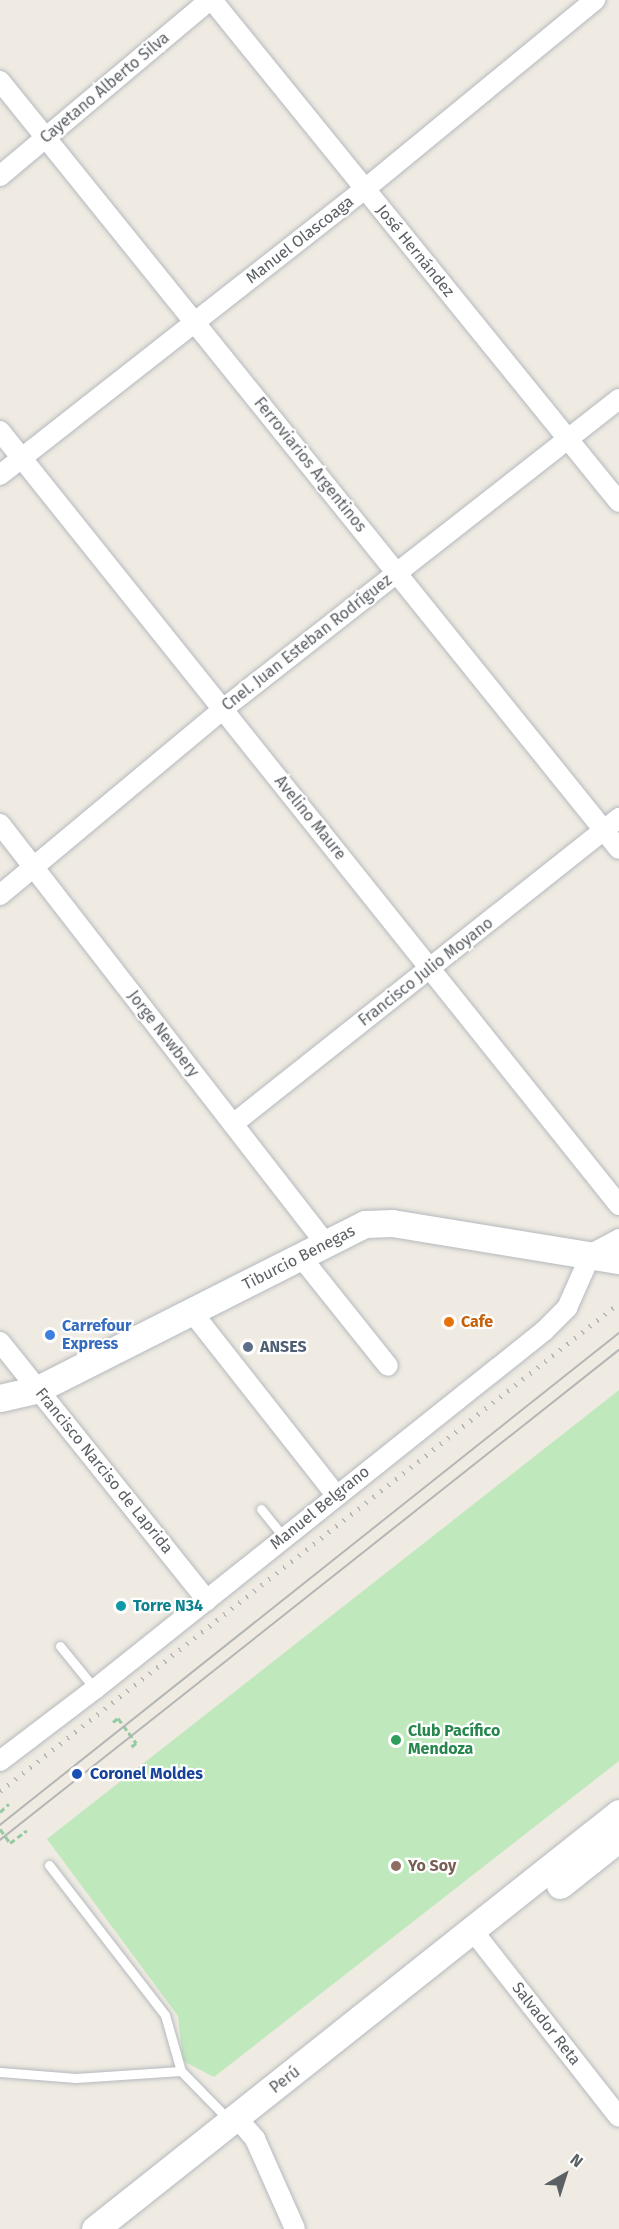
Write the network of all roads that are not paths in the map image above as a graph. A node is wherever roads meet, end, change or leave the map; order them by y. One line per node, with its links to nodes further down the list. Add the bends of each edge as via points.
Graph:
1 (211, 0): 4 (street, Cayetano Alberto Silva); 6 (street, José Hernández)
2 (595, 0): 6 (street, Manuel Olascoaga)
3 (0, 81): 4 (street, Ferroviarios Argentinos)
4 (46, 138): 5 (street, Cayetano Alberto Silva); 7 (street, Ferroviarios Argentinos)
5 (0, 176)
6 (365, 189): 7 (street, Manuel Olascoaga); 10 (street, José Hernández)
7 (195, 322): 11 (street, Manuel Olascoaga); 14 (street, Ferroviarios Argentinos)
8 (619, 399): 10 (street, Cnel. Juan Esteban Rodríguez)
9 (0, 431): 11 (street, Avelino Maure)
10 (568, 439): 13 (street, José Hernández); 14 (street, Cnel. Juan Esteban Rodríguez)
11 (22, 458): 12 (street, Manuel Olascoaga); 15 (street, Avelino Maure)
12 (0, 475)
13 (619, 502)
14 (397, 572): 15 (street, Cnel. Juan Esteban Rodríguez); 17 (street, Ferroviarios Argentinos)
15 (223, 709): 19 (street, Cnel. Juan Esteban Rodríguez); 21 (street, Avelino Maure)
16 (0, 824): 19 (street, Jorge Newbery)
17 (612, 825): 18 (street, Ferroviarios Argentinos); 21 (street, Francisco Julio Moyano)
18 (619, 849)
19 (34, 867): 20 (street, Cnel. Juan Esteban Rodríguez); 22 (street, Jorge Newbery)
20 (0, 895)
21 (431, 968): 22 (street, Francisco Julio Moyano); 23 (street, Avelino Maure)
22 (234, 1124): 25 (street, Jorge Newbery)
23 (619, 1206)
24 (619, 1239): 26 (street)
25 (326, 1244): 26 (main road, Tiburcio Benegas, via 365,1224 392,1223); 27 (main road, Tiburcio Benegas)
26 (591, 1254): 28 (main road, Tiburcio Benegas); 34 (street, Manuel Belgrano, via 567,1308 556,1320)
27 (301, 1257): 29 (main road, Tiburcio Benegas); 31 (street)
28 (619, 1260)
29 (192, 1312): 32 (main road, Tiburcio Benegas); 34 (street)
30 (0, 1342): 32 (street, Francisco Narciso de Laprida)
31 (388, 1366)
32 (38, 1389): 33 (main road, Tiburcio Benegas); 37 (street, Francisco Narciso de Laprida)
33 (0, 1398)
34 (336, 1496): 36 (street, Manuel Belgrano)
35 (261, 1509): 36 (lane)
36 (284, 1537): 37 (street, Manuel Belgrano)
37 (207, 1600): 39 (street, Manuel Belgrano)
38 (60, 1646): 39 (lane)
39 (95, 1689): 40 (street, Manuel Belgrano)
40 (0, 1761)
41 (619, 1813): 44 (main road, Perú)
42 (619, 1838): 44 (main road, Perú, via 515,1920)
43 (49, 1865): 45 (lane, via 165,2015)
44 (473, 1931): 47 (street, Salvador Reta); 48 (main road, Perú)
45 (181, 2071): 46 (lane, via 76,2078); 48 (lane)
46 (0, 2072)
47 (619, 2117)
48 (234, 2120): 49 (main road, Perú); 50 (street, via 255,2139)
49 (96, 2229)
50 (295, 2229)

